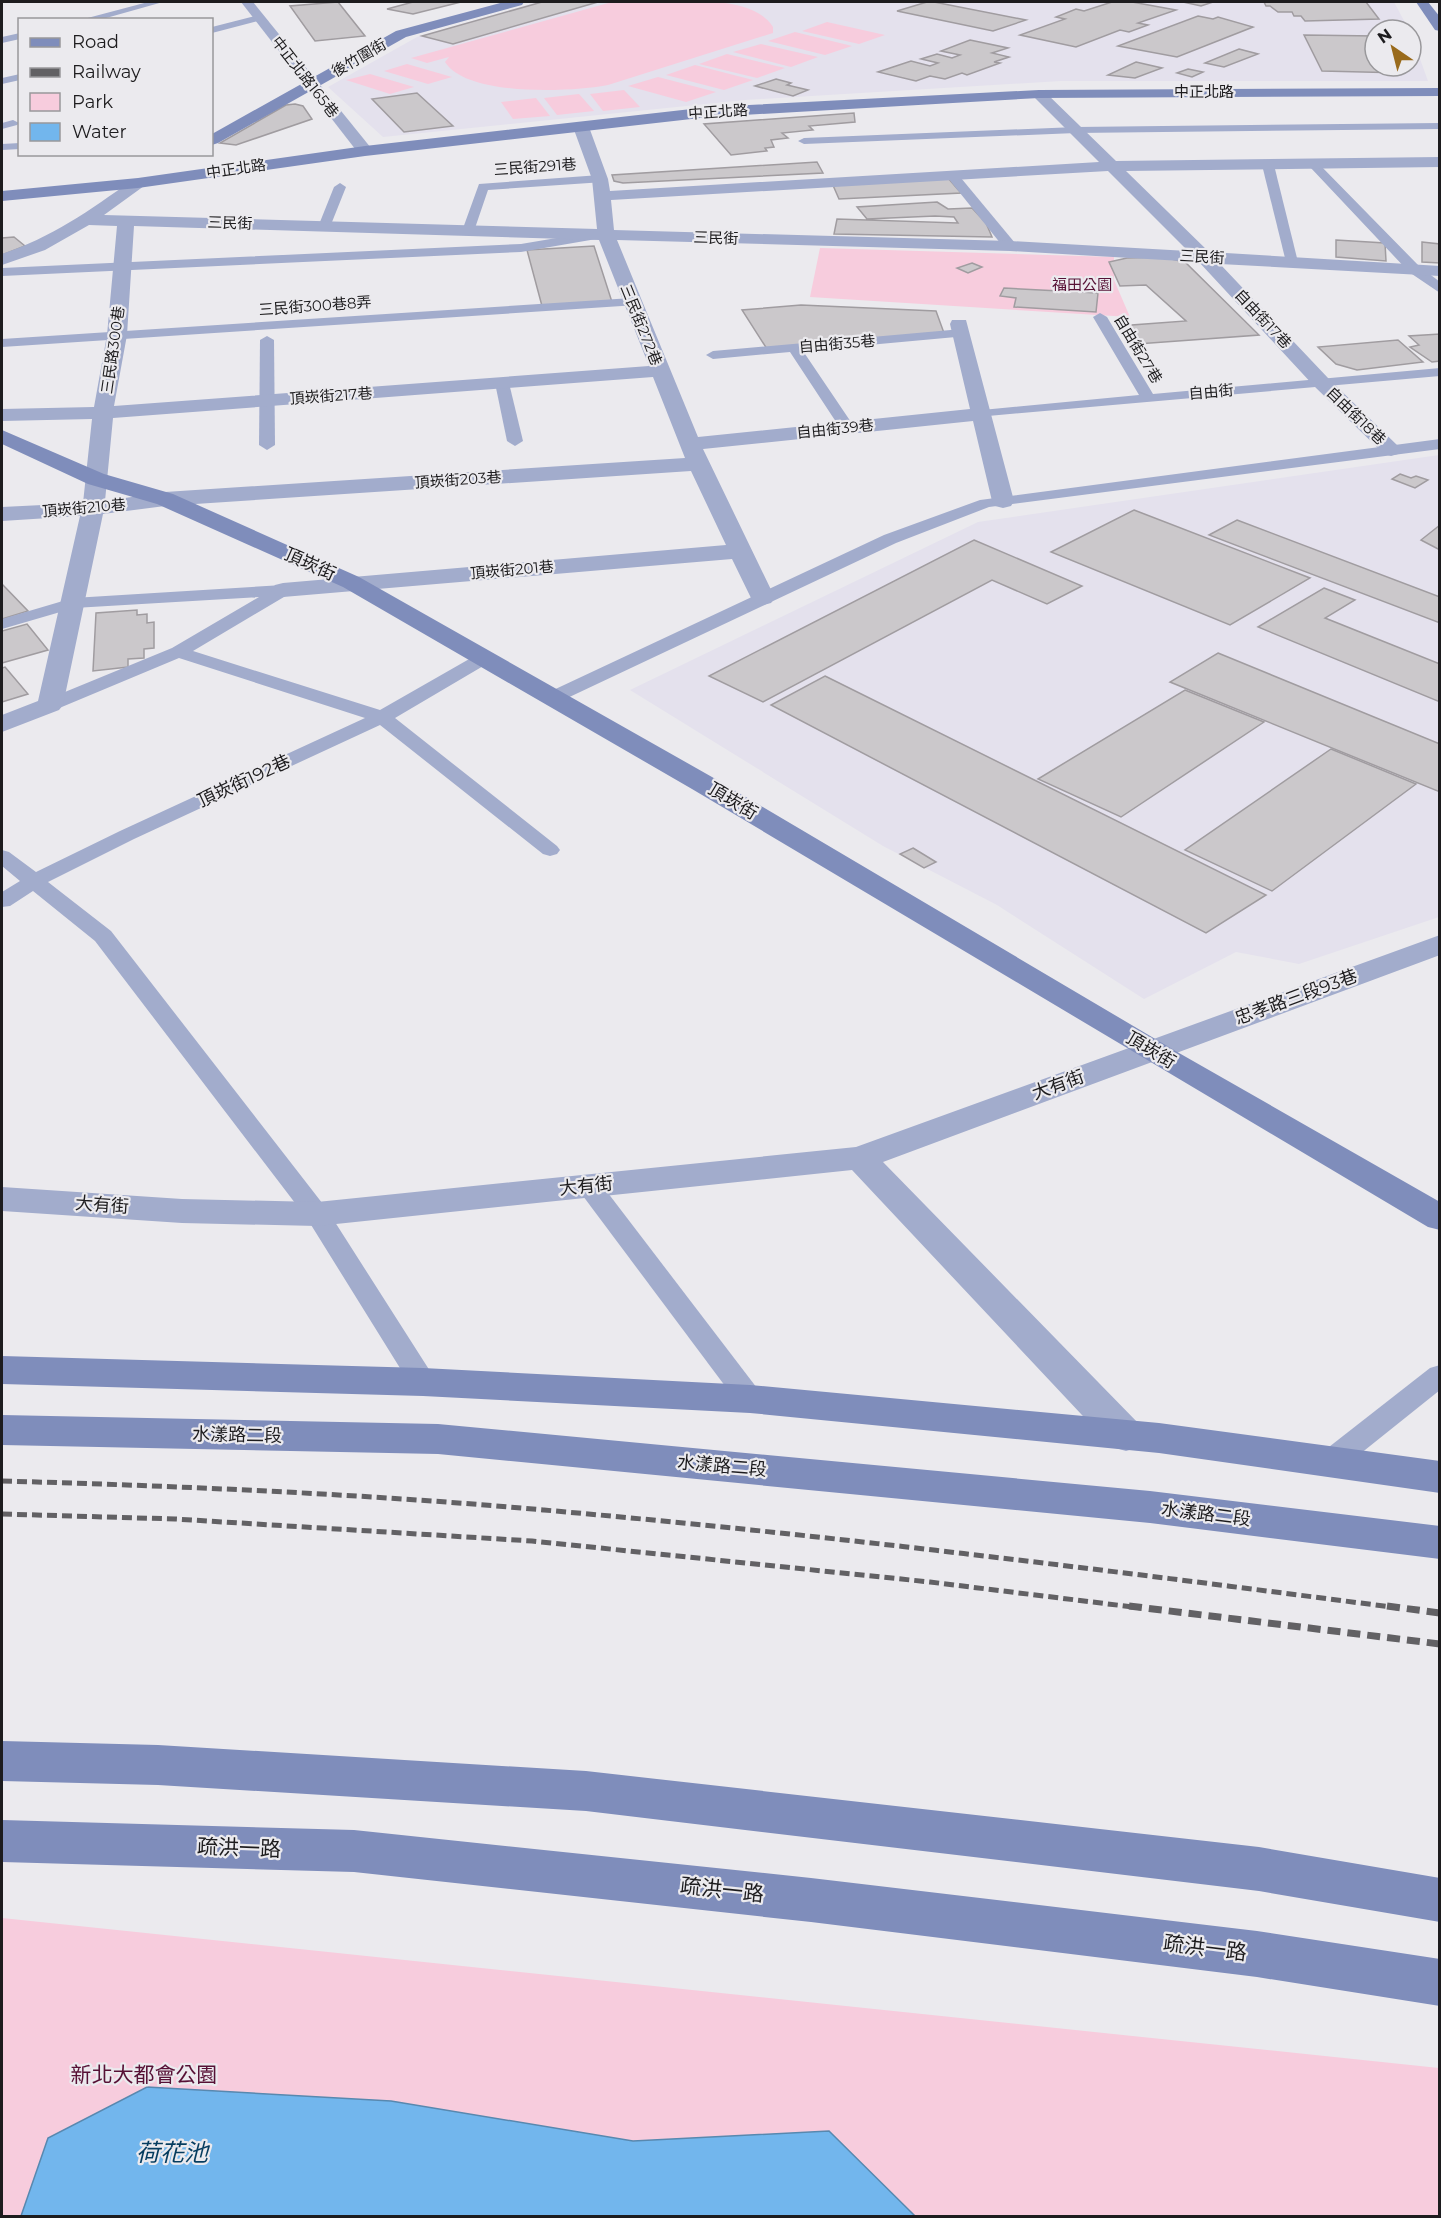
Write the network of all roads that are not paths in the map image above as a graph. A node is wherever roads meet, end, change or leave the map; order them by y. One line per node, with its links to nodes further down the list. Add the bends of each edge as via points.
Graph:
1 (158, 2): 5 (lane)
2 (247, 2): 6 (street, 中正北路165巷)
3 (517, 2): 13 (street, 後竹圍街, via 401,34)
4 (1422, 2): 7 (street)
5 (93, 18)
6 (259, 18): 8 (lane); 13 (street, 中正北路165巷)
7 (1440, 27)
8 (213, 30)
9 (18, 36): 10 (lane)
10 (2, 40)
11 (18, 77): 12 (lane)
12 (2, 81)
13 (312, 85): 18 (street, 後竹圍街); 25 (street, 中正北路165巷)
14 (1440, 92): 15 (street, 中正北路)
15 (1039, 94): 17 (street, 中正北路, via 709,112); 19 (street, 自由街17巷)
16 (1440, 126): 19 (lane)
17 (581, 127): 25 (street, 中正北路); 34 (street, 三民街272巷)
18 (228, 130): 20 (lane); 21 (street, 後竹圍街)
19 (1076, 130): 22 (lane); 30 (street, 自由街17巷)
20 (213, 132)
21 (213, 139)
22 (804, 141)
23 (18, 146): 24 (lane)
24 (2, 147)
25 (365, 151): 32 (street, 中正北路)
26 (177, 160): 32 (street)
27 (1440, 162): 29 (street)
28 (1268, 165): 29 (street); 30 (street); 44 (lane)
29 (1314, 165): 46 (lane)
30 (1113, 166): 31 (street); 42 (street, 自由街17巷)
31 (952, 175): 34 (street); 41 (lane)
32 (138, 183): 35 (street, 中正北路); 36 (street)
33 (340, 187): 38 (lane)
34 (601, 187): 39 (lane, 三民街291巷, via 483,187); 40 (street, 三民街272巷)
35 (2, 196)
36 (88, 220): 37 (street, 三民街); 43 (street, via 28,252)
37 (126, 221): 38 (street, 三民街); 45 (street, 三民路300巷)
38 (324, 227): 39 (street, 三民街)
39 (468, 231): 40 (street, 三民街)
40 (602, 235): 41 (street, 三民街); 45 (lane, via 521,248); 50 (street, 三民街272巷)
41 (1010, 246): 42 (street, 三民街)
42 (1204, 257): 44 (street, 三民街); 60 (street, 自由街17巷)
43 (2, 260)
44 (1292, 262): 46 (street, 三民街)
45 (123, 267): 48 (lane); 53 (street, 三民路300巷)
46 (1414, 269): 47 (street, 三民街); 49 (lane)
47 (1440, 271)
48 (2, 272)
49 (1440, 290)
50 (632, 303): 53 (lane, 三民街300巷8弄); 58 (street, 三民街272巷)
51 (1100, 317): 62 (lane, 自由街27巷)
52 (960, 328): 56 (lane, 自由街35巷); 65 (street, 自由街35巷)
53 (117, 336): 55 (lane, 三民街300巷8弄); 64 (street, 三民路300巷)
54 (267, 340): 63 (lane)
55 (2, 342)
56 (794, 348): 57 (lane, 自由街35巷); 67 (lane)
57 (713, 355)
58 (659, 372): 61 (street, 頂崁街217巷); 73 (street, 三民街272巷)
59 (1440, 372): 60 (lane, 自由街)
60 (1321, 382): 62 (lane, 自由街); 72 (street, 自由街18巷)
61 (502, 383): 63 (street, 頂崁街217巷); 69 (lane)
62 (1148, 398): 65 (lane, 自由街)
63 (266, 400): 64 (street, 頂崁街217巷); 71 (lane)
64 (103, 413): 66 (street, 頂崁街217巷); 74 (street, 三民路300巷)
65 (982, 414): 67 (street, 自由街39巷); 76 (street, 自由街35巷)
66 (2, 415)
67 (847, 428): 73 (street, 自由街39巷)
68 (2, 436): 74 (street, 頂崁街)
69 (515, 441)
70 (1440, 444): 72 (lane)
71 (267, 445)
72 (1391, 450): 76 (lane)
73 (694, 454): 75 (street, 頂崁街203巷); 79 (street)
74 (96, 479): 75 (street, 頂崁街); 77 (street, 三民路300巷)
75 (165, 500): 77 (street, 頂崁街210巷); 80 (street, 頂崁街)
76 (1003, 501): 82 (lane, via 986,503 890,539)
77 (93, 508): 78 (street, 頂崁街210巷); 83 (street, 三民路300巷)
78 (2, 514)
79 (740, 551): 80 (street, 頂崁街201巷); 82 (street)
80 (353, 583): 81 (street, 頂崁街201巷); 86 (street, 頂崁街)
81 (283, 590): 83 (lane); 85 (lane)
82 (763, 598): 87 (lane)
83 (73, 603): 84 (lane); 88 (street, 三民路300巷)
84 (2, 624)
85 (178, 652): 88 (lane); 89 (lane)
86 (484, 658): 87 (street, 頂崁街); 89 (lane, 頂崁街192巷)
87 (554, 697): 96 (street, 頂崁街)
88 (50, 705): 90 (street)
89 (382, 717): 91 (lane); 93 (lane, 頂崁街192巷)
90 (2, 724)
91 (550, 850)
92 (2, 856): 93 (lane)
93 (34, 881): 94 (lane, 頂崁街192巷); 100 (lane, via 103,936)
94 (2, 901)
95 (1440, 944): 96 (street, 忠孝路三段93巷)
96 (1152, 1050): 97 (street, 大有街); 101 (street, 頂崁街)
97 (860, 1158): 98 (street, 大有街); 107 (street)
98 (589, 1186): 100 (street, 大有街); 105 (lane)
99 (2, 1199): 100 (street, 大有街)
100 (317, 1214): 104 (lane)
101 (1440, 1218)
102 (2, 1370): 104 (street)
103 (1440, 1375): 108 (lane)
104 (423, 1382): 105 (street)
105 (750, 1399): 107 (street)
106 (2, 1430): 110 (street, 水漾路二段, via 438,1439 1150,1507)
107 (1126, 1436): 108 (street)
108 (1330, 1462): 109 (street)
109 (1440, 1477)
110 (1440, 1543)
111 (2, 1761): 113 (street, via 158,1765 586,1791 1259,1869)
112 (2, 1841): 114 (street, 疏洪一路, via 354,1851 858,1905 1257,1954)
113 (1440, 1900)
114 (1440, 1983)

